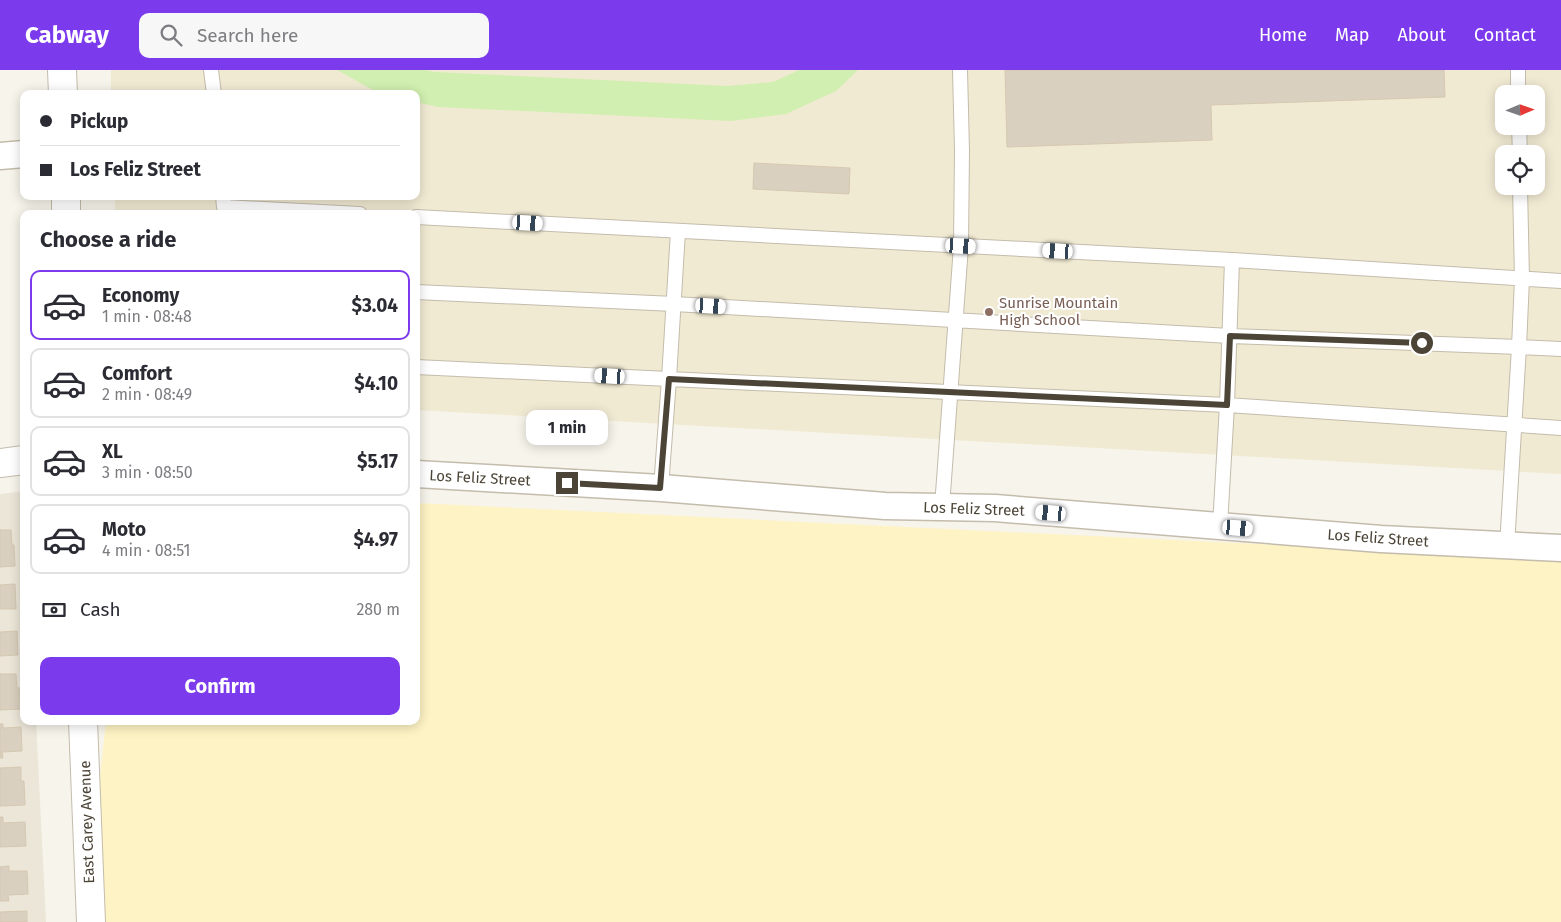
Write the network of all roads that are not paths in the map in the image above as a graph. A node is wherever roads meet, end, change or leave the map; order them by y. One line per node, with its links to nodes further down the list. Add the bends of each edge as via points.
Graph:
1 (62, 70): 6 (street)
2 (211, 70): 7 (lane)
3 (960, 70): 15 (lane)
4 (1518, 70): 5 (lane)
5 (1518, 85)
6 (62, 90)
7 (214, 90)
8 (20, 154): 9 (street)
9 (0, 156)
10 (1520, 195): 17 (lane)
11 (224, 206): 12 (lane)
12 (292, 210)
13 (420, 217): 14 (lane)
14 (678, 231): 15 (lane); 20 (lane)
15 (961, 246): 16 (lane); 21 (lane)
16 (1232, 260): 17 (lane); 22 (lane)
17 (1522, 279): 18 (lane); 23 (lane)
18 (1561, 281)
19 (420, 292): 20 (lane)
20 (674, 304): 21 (lane); 26 (lane)
21 (956, 320): 22 (lane); 27 (lane)
22 (1230, 336): 23 (lane); 28 (lane)
23 (1519, 347): 24 (lane); 29 (lane)
24 (1561, 349)
25 (420, 366): 26 (lane)
26 (669, 379): 27 (lane); 34 (lane)
27 (950, 393): 28 (lane); 35 (lane)
28 (1227, 405): 29 (lane); 36 (lane)
29 (1515, 425): 30 (lane); 37 (lane)
30 (1561, 428)
31 (20, 460): 32 (street)
32 (0, 463)
33 (420, 474): 34 (street, Los Feliz Street)
34 (660, 488): 35 (street, Los Feliz Street, via 885,506)
35 (942, 507): 36 (street, Los Feliz Street, via 995,508)
36 (1220, 526): 37 (street, Los Feliz Street)
37 (1507, 546): 38 (street, Los Feliz Street)
38 (1561, 548)
39 (83, 725): 40 (street, East Carey Avenue)
40 (91, 922)

